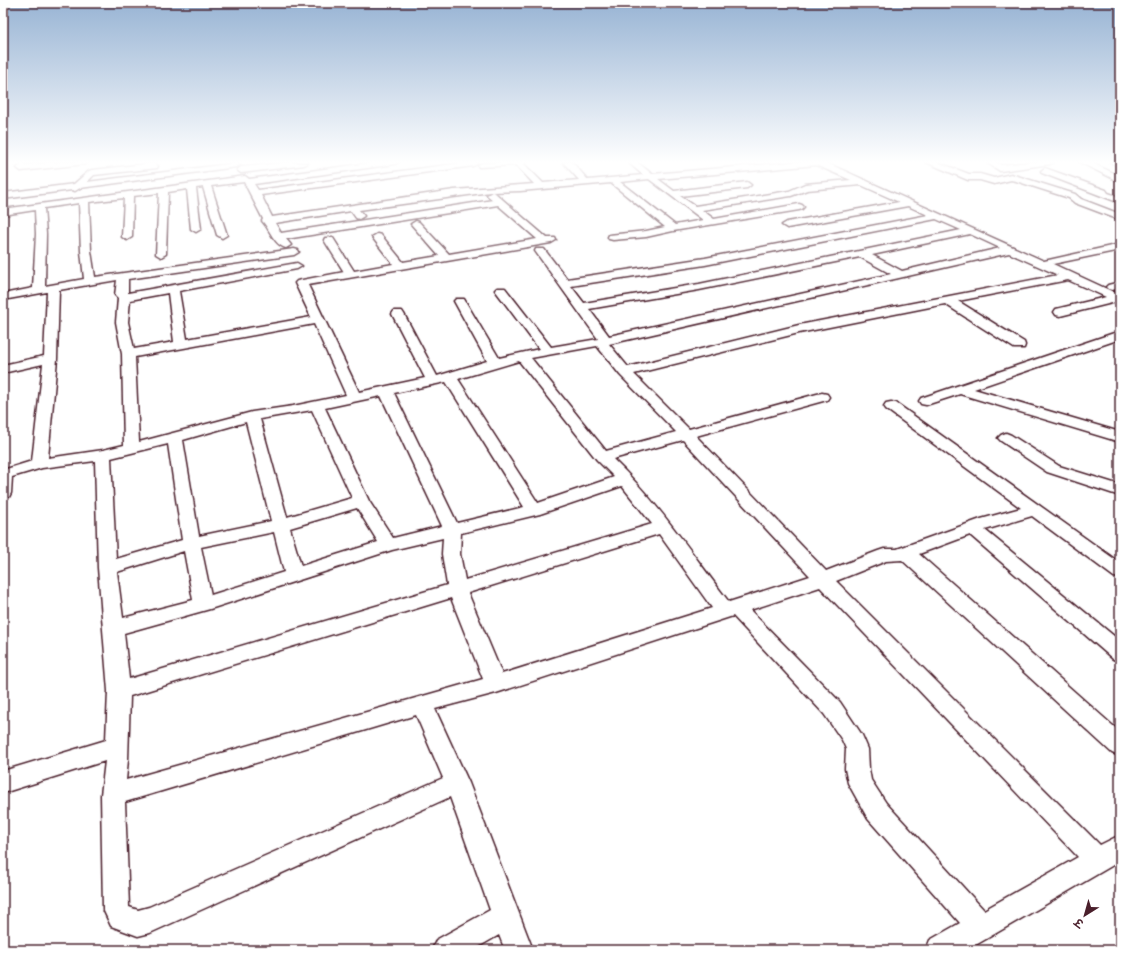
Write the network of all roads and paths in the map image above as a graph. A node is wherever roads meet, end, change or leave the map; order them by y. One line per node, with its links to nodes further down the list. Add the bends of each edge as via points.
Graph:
1 (36, 206): 22 (street)
2 (39, 206): 57 (street)
3 (84, 206): 53 (street)
4 (128, 206): 34 (street)
5 (162, 206): 43 (street)
6 (193, 206): 31 (street)
7 (213, 206): 33 (street)
8 (261, 206): 25 (street)
9 (364, 206): 20 (street)
10 (472, 206): 27 (street)
11 (505, 206): 39 (street)
12 (645, 206): 30 (street)
13 (689, 206): 21 (street)
14 (708, 206): 21 (street)
15 (889, 206): 29 (street)
16 (915, 206): 23 (street)
17 (926, 206): 46 (street)
18 (1092, 206): 24 (street)
19 (799, 207): 26 (street)
20 (353, 208): 25 (street); 27 (street)
21 (693, 209): 26 (street)
22 (3, 212)
23 (936, 216): 32 (street); 55 (street, via 638,274)
24 (1120, 217)
25 (267, 221): 35 (street)
26 (712, 222): 30 (street)
27 (364, 224): 35 (street)
28 (416, 224): 45 (street)
29 (787, 225)
30 (673, 228): 37 (street)
31 (196, 229)
32 (971, 231): 41 (street); 44 (street)
33 (222, 235)
34 (127, 237)
35 (278, 237): 42 (street)
36 (377, 237): 48 (street)
37 (613, 237)
38 (329, 240): 49 (street)
39 (545, 244): 45 (street); 55 (street)
40 (1120, 247): 46 (street)
41 (1011, 249): 50 (street); 51 (street)
42 (294, 252): 47 (street); 52 (street)
43 (161, 254)
44 (863, 254): 50 (street); 65 (street, via 699,287)
45 (447, 258): 48 (street)
46 (1049, 262): 56 (street)
47 (297, 266): 54 (street); 58 (street)
48 (400, 266): 49 (street)
49 (351, 274): 54 (street)
50 (901, 275): 70 (street)
51 (1070, 276): 62 (street); 64 (street, via 1117,298)
52 (123, 277): 53 (street); 61 (street, via 121,295)
53 (90, 281): 57 (street)
54 (301, 283): 68 (street)
55 (565, 283): 65 (street)
56 (1117, 287)
57 (46, 289): 60 (street); 76 (street)
58 (173, 289): 61 (street); 71 (street)
59 (501, 290): 73 (street)
60 (3, 297)
61 (124, 297): 74 (street, via 122,322)
62 (947, 300): 72 (street); 79 (street, via 799,329)
63 (460, 301): 77 (street)
64 (1115, 302): 66 (street)
65 (582, 307): 70 (street)
66 (1060, 312)
67 (398, 314): 81 (street)
68 (318, 319): 71 (street); 84 (street)
69 (1120, 336): 82 (street)
70 (603, 342): 73 (street); 79 (street)
71 (181, 345): 74 (street)
72 (1018, 345)
73 (548, 352): 75 (street)
74 (128, 354): 94 (street)
75 (522, 356): 77 (street); 96 (street)
76 (50, 359): 78 (street); 97 (street)
77 (495, 362): 80 (street)
78 (3, 369)
79 (624, 372): 90 (street)
80 (450, 377): 81 (street); 103 (street)
81 (433, 381): 83 (street)
82 (961, 390): 86 (street); 91 (street)
83 (386, 391): 84 (street); 108 (street)
84 (354, 397): 87 (street)
85 (822, 397): 90 (street)
86 (926, 401)
87 (317, 405): 89 (street); 102 (street)
88 (891, 406): 104 (street)
89 (252, 416): 92 (street); 105 (street)
90 (686, 434): 96 (street); 115 (street)
91 (1120, 437)
92 (175, 438): 94 (street); 109 (street)
93 (1006, 438): 100 (street, via 1054,469)
94 (132, 448): 95 (street)
95 (102, 455): 97 (street); 112 (street)
96 (602, 457): 99 (street)
97 (40, 464): 98 (street)
98 (4, 475): 101 (street)
99 (625, 479): 103 (street); 106 (street)
100 (1120, 491)
101 (3, 493)
102 (361, 502): 105 (street); 110 (street)
103 (534, 510): 108 (street)
104 (1035, 510): 107 (street); 113 (street)
105 (281, 525): 109 (street); 114 (street)
106 (663, 527): 116 (street); 118 (street)
107 (972, 528): 111 (street); 120 (street)
108 (452, 530): 110 (street); 116 (street, via 451,554)
109 (191, 543): 112 (street); 117 (street)
110 (389, 545): 114 (street)
111 (906, 553): 115 (street, via 884,555); 124 (street)
112 (107, 568): 119 (street)
113 (1120, 572)
114 (294, 576): 117 (street)
115 (823, 579): 118 (street); 130 (street)
116 (457, 589): 121 (street); 122 (street)
117 (203, 604): 119 (street)
118 (731, 609): 121 (street); 132 (street, via 832,708 851,735 857,749 860,783 878,811)
119 (114, 628): 122 (street)
120 (1120, 653)
121 (496, 684): 123 (street)
122 (119, 691): 125 (street)
123 (422, 704): 127 (street); 128 (street)
124 (1120, 746)
125 (117, 747): 126 (street); 128 (street)
126 (3, 782)
127 (457, 783): 128 (street, via 150,920 138,923 120,917 116,909); 131 (street)
128 (113, 795)
129 (1120, 847): 130 (street)
130 (1098, 860): 132 (street)
131 (506, 916): 133 (street); 134 (street)
132 (981, 926): 135 (street)
133 (446, 950)
134 (519, 950)
135 (940, 950)

